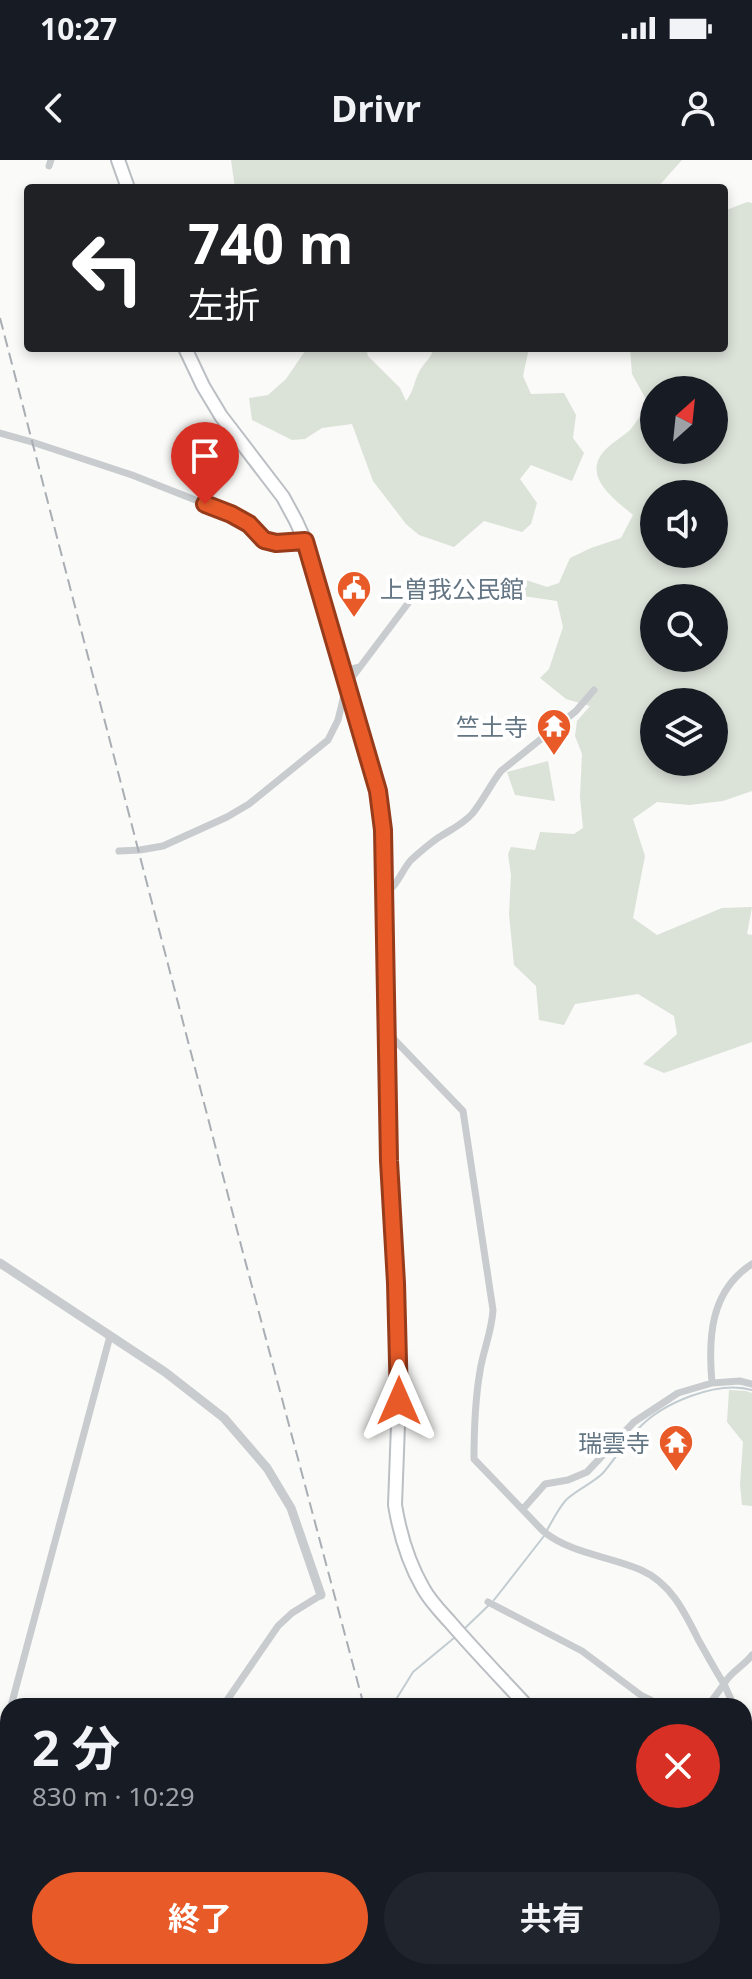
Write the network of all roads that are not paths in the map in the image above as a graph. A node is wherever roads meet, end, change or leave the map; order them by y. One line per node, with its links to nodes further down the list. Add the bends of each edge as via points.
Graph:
1 (118, 160): 2 (main road)
2 (127, 184)
3 (187, 352): 5 (main road, via 221,416 283,497)
4 (0, 433): 5 (street, via 132,475 231,514 264,540)
5 (305, 541): 8 (main road)
6 (450, 582): 7 (street, via 412,598)
7 (360, 667): 8 (street); 10 (street, via 344,695)
8 (343, 672): 11 (main road, bridge)
9 (594, 690): 13 (street, via 576,711 501,771 473,813 412,859 392,890)
10 (338, 720): 11 (street); 12 (street, via 328,740 249,804 163,846)
11 (358, 722): 13 (main road, via 378,791)
12 (119, 851)
13 (383, 894): 14 (main road)
14 (386, 1031): 20 (street, via 463,1111 493,1310 480,1369 474,1459); 27 (main road, via 400,1371 395,1505 401,1535 425,1592)
15 (0, 1263): 17 (street)
16 (752, 1264): 18 (street, via 733,1280 718,1305 709,1348)
17 (110, 1336): 21 (street, via 224,1418 267,1468 291,1508); 25 (street)
18 (712, 1383): 19 (street); 20 (street, via 674,1395 634,1422 587,1472 545,1484)
19 (752, 1384)
20 (523, 1509): 24 (street, via 547,1534 660,1582 686,1613)
21 (321, 1595): 26 (street, via 278,1626)
22 (490, 1604): 28 (street, via 582,1651)
23 (752, 1655): 24 (street)
24 (724, 1684): 29 (street); 30 (street)
25 (13, 1698)
26 (228, 1698)
27 (520, 1698)
28 (646, 1698)
29 (713, 1698)
30 (730, 1698)

